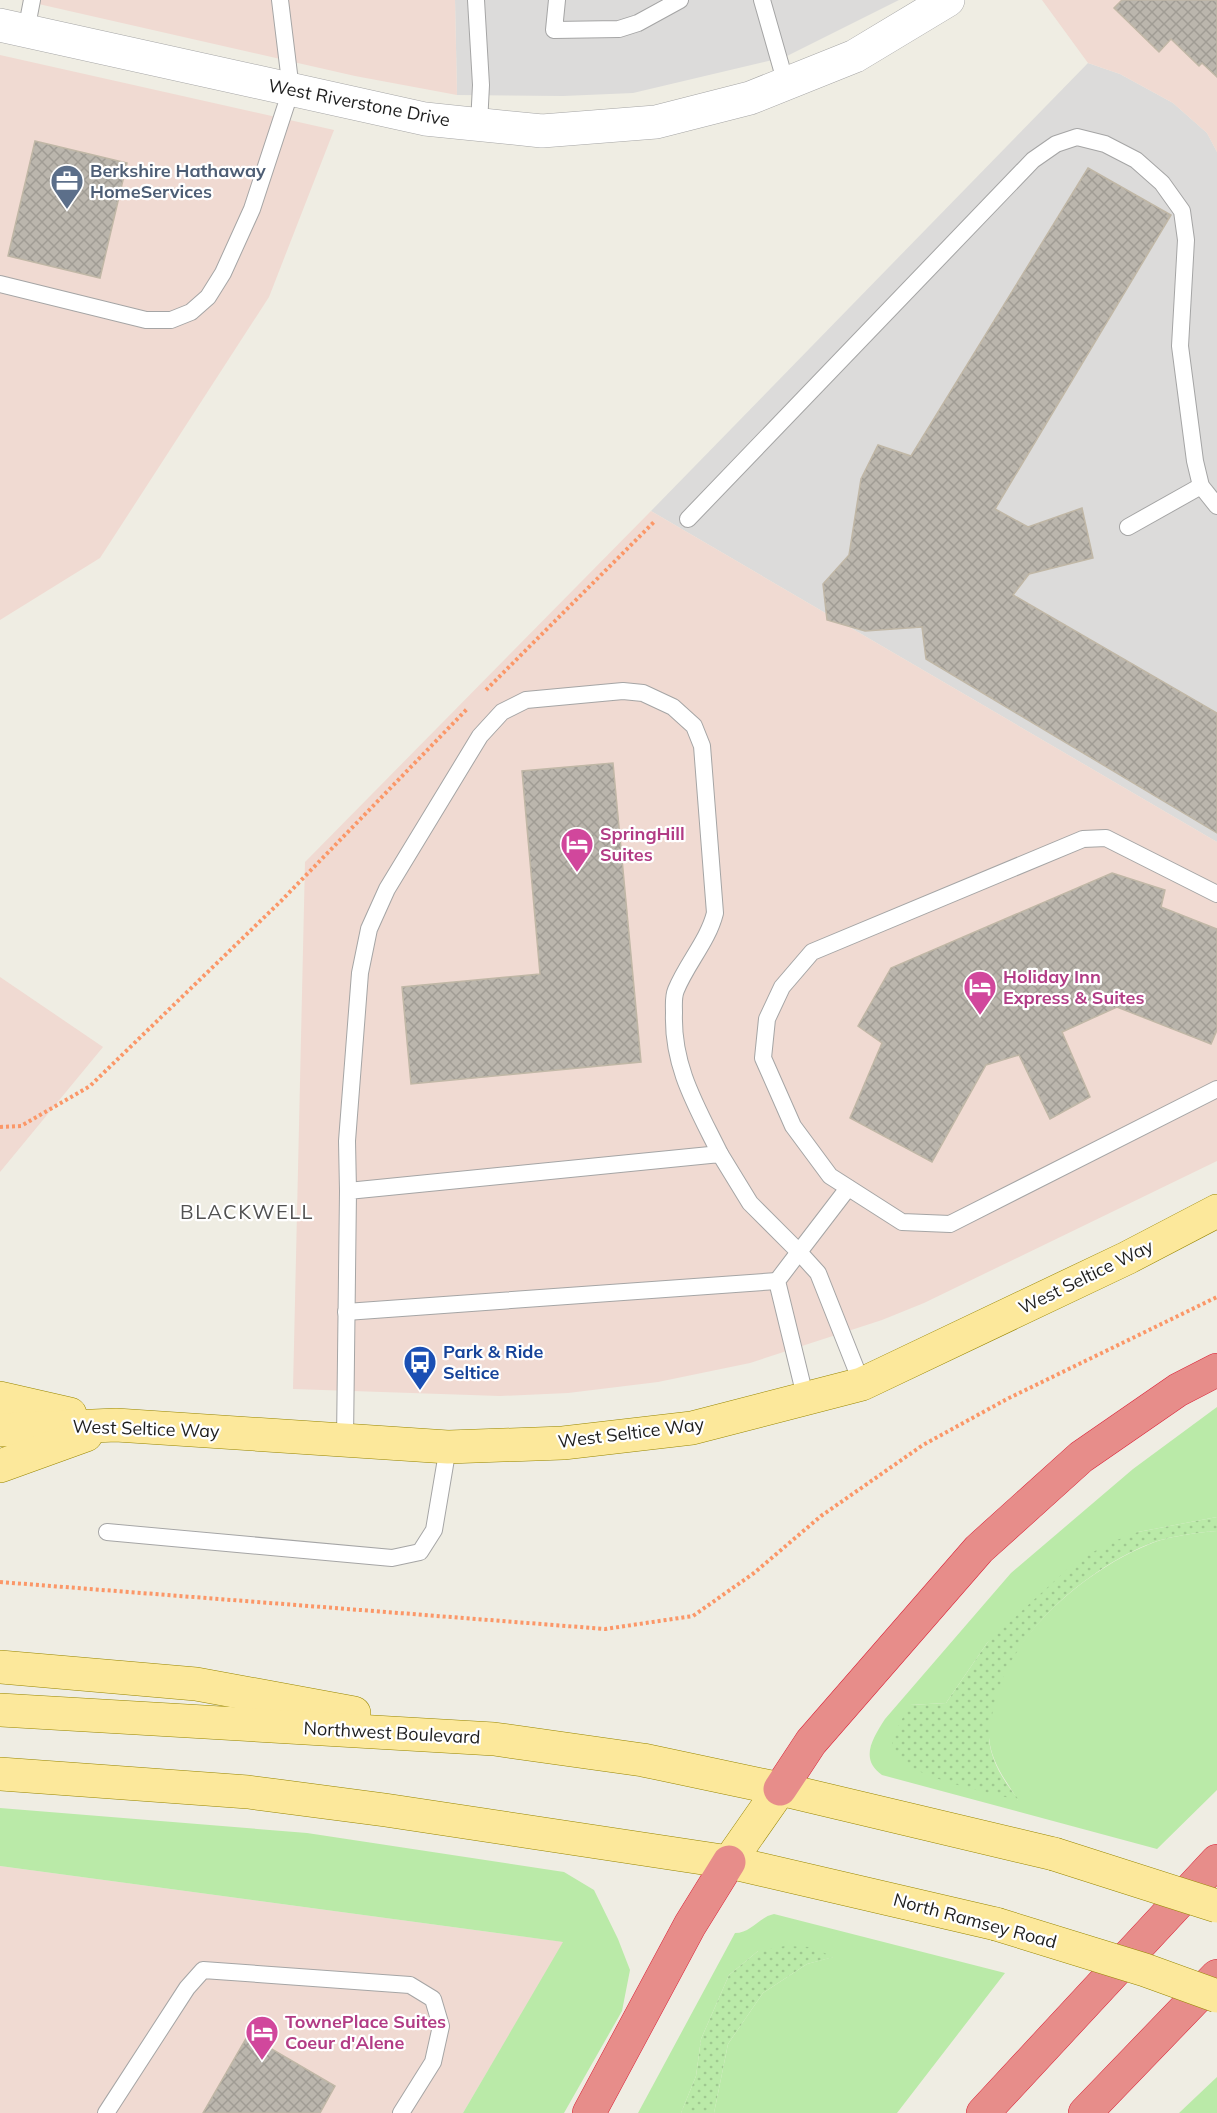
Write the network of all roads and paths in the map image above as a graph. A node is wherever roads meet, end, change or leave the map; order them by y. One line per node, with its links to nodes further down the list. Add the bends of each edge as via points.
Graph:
1 (280, 0): 9 (lane)
2 (476, 0): 10 (lane)
3 (557, 0): 4 (lane, via 554,30 619,29)
4 (680, 0)
5 (762, 0): 8 (lane)
6 (948, 0): 8 (street, West Riverstone Drive, via 855,56)
7 (19, 18): 9 (street, West Riverstone Drive)
8 (786, 84): 10 (street, West Riverstone Drive, via 750,98 656,122 542,131)
9 (291, 90): 10 (street, West Riverstone Drive, via 425,119); 11 (lane, via 238,242 208,297 191,312 171,320 146,320)
10 (479, 124)
11 (0, 284)
12 (1201, 486): 13 (lane); 14 (lane, via 1180,346 1186,240 1182,211 1162,183 1136,160 1105,144 1077,136 1056,144 1033,160); 16 (lane)
13 (1217, 506)
14 (688, 519)
15 (655, 521): 17 (path)
16 (1128, 527)
17 (478, 698)
18 (470, 706): 21 (path, via 280,901 90,1086 21,1126)
19 (1217, 894): 23 (lane, via 1106,838 1083,839 812,952 782,987 767,1019 763,1058 793,1126 830,1176)
20 (1217, 1089): 23 (lane, via 950,1224 902,1222)
21 (0, 1127)
22 (720, 1155): 24 (lane); 24 (lane, via 681,1075 674,1030 675,993 692,957 711,931 716,913 702,746 694,726 673,707 643,693 623,691 526,700 502,712 480,736 387,889 369,929 359,984 347,1141); 26 (lane, via 750,1203)
23 (848, 1188): 26 (lane)
24 (348, 1191): 29 (lane)
25 (1217, 1211): 31 (main road, West Seltice Way)
26 (799, 1252): 27 (lane); 31 (lane, via 818,1273)
27 (777, 1281): 29 (lane); 33 (lane)
28 (1217, 1297): 40 (path, via 1007,1399 923,1445 820,1516 754,1573 693,1616 605,1629)
29 (346, 1312): 36 (lane)
30 (1217, 1370): 45 (highway, via 1178,1390 1082,1457 979,1549 812,1742)
31 (862, 1384): 33 (main road, West Seltice Way)
32 (0, 1398): 34 (main road)
33 (806, 1400): 37 (main road, West Seltice Way, via 692,1428 563,1443)
34 (116, 1425): 35 (main road, West Seltice Way); 36 (main road, West Seltice Way); 38 (main road)
35 (0, 1430)
36 (345, 1440): 37 (main road, West Seltice Way)
37 (448, 1447): 39 (lane, via 434,1530 420,1552 392,1558)
38 (0, 1466)
39 (106, 1532)
40 (0, 1581)
41 (0, 1666): 43 (main road, via 196,1684)
42 (0, 1710): 43 (main road, Northwest Boulevard)
43 (494, 1739): 45 (main road, Northwest Boulevard, via 643,1760)
44 (0, 1774): 47 (main road, via 248,1792)
45 (780, 1789): 47 (main road); 48 (main road, bridge, via 1054,1854)
46 (1217, 1861): 54 (highway)
47 (729, 1862): 50 (main road, North Ramsey Road, bridge, via 996,1924); 53 (highway, via 690,1925)
48 (1217, 1906)
49 (1217, 1976): 55 (highway)
50 (1217, 1996)
51 (106, 2113): 52 (lane, via 187,1988 203,1970 410,1985 433,1999 441,2026 433,2062)
52 (401, 2113)
53 (590, 2113)
54 (983, 2113)
55 (1085, 2113)

